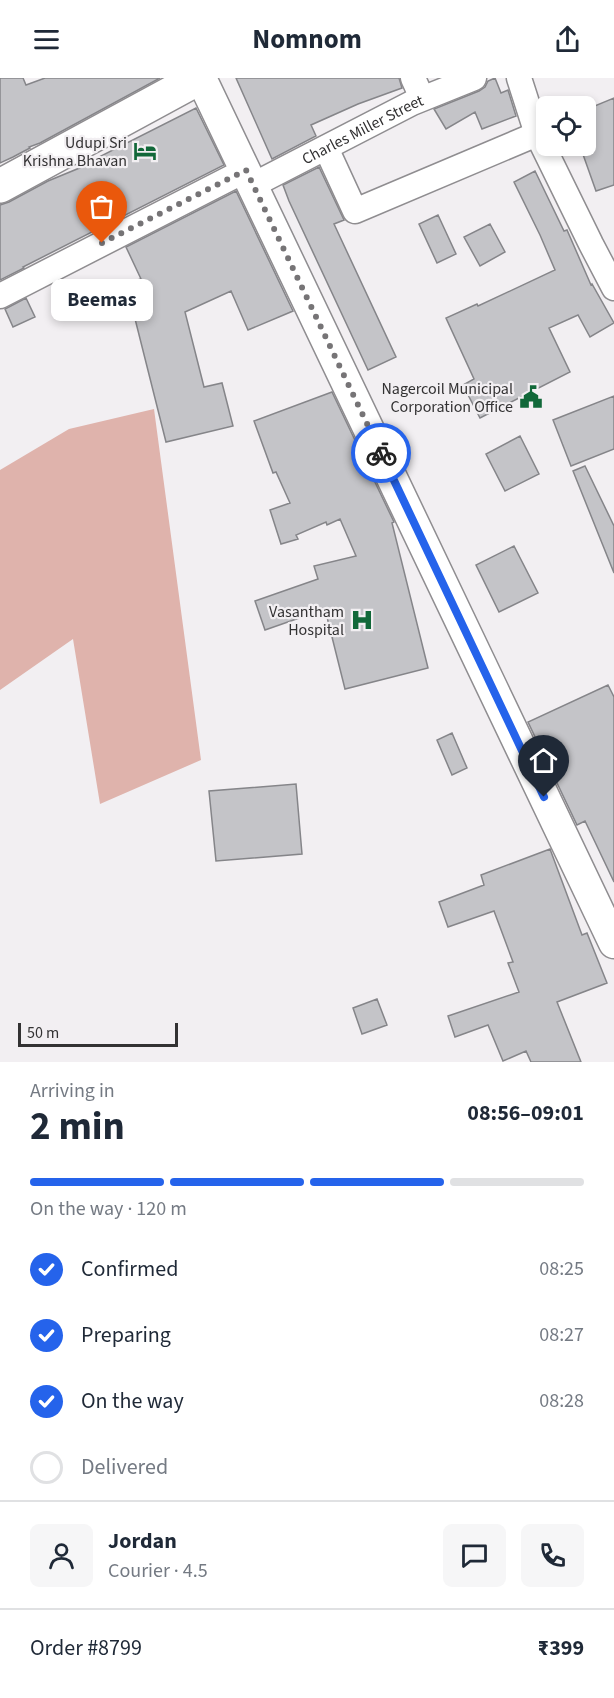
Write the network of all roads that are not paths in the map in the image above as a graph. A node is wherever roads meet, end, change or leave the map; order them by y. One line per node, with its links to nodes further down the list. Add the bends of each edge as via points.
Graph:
1 (200, 78): 9 (street); 10 (main road)
2 (474, 78): 4 (street, Charles Miller Street)
3 (519, 78): 5 (street)
4 (418, 88): 7 (street, Charles Miller Street)
5 (536, 131)
6 (536, 134): 7 (street, via 355,211)
7 (326, 148): 9 (street, Charles Miller Street)
8 (548, 156): 11 (street)
9 (249, 178): 12 (street, Charles Miller Street); 13 (street)
10 (0, 186)
11 (614, 288)
12 (0, 296)
13 (614, 944)

